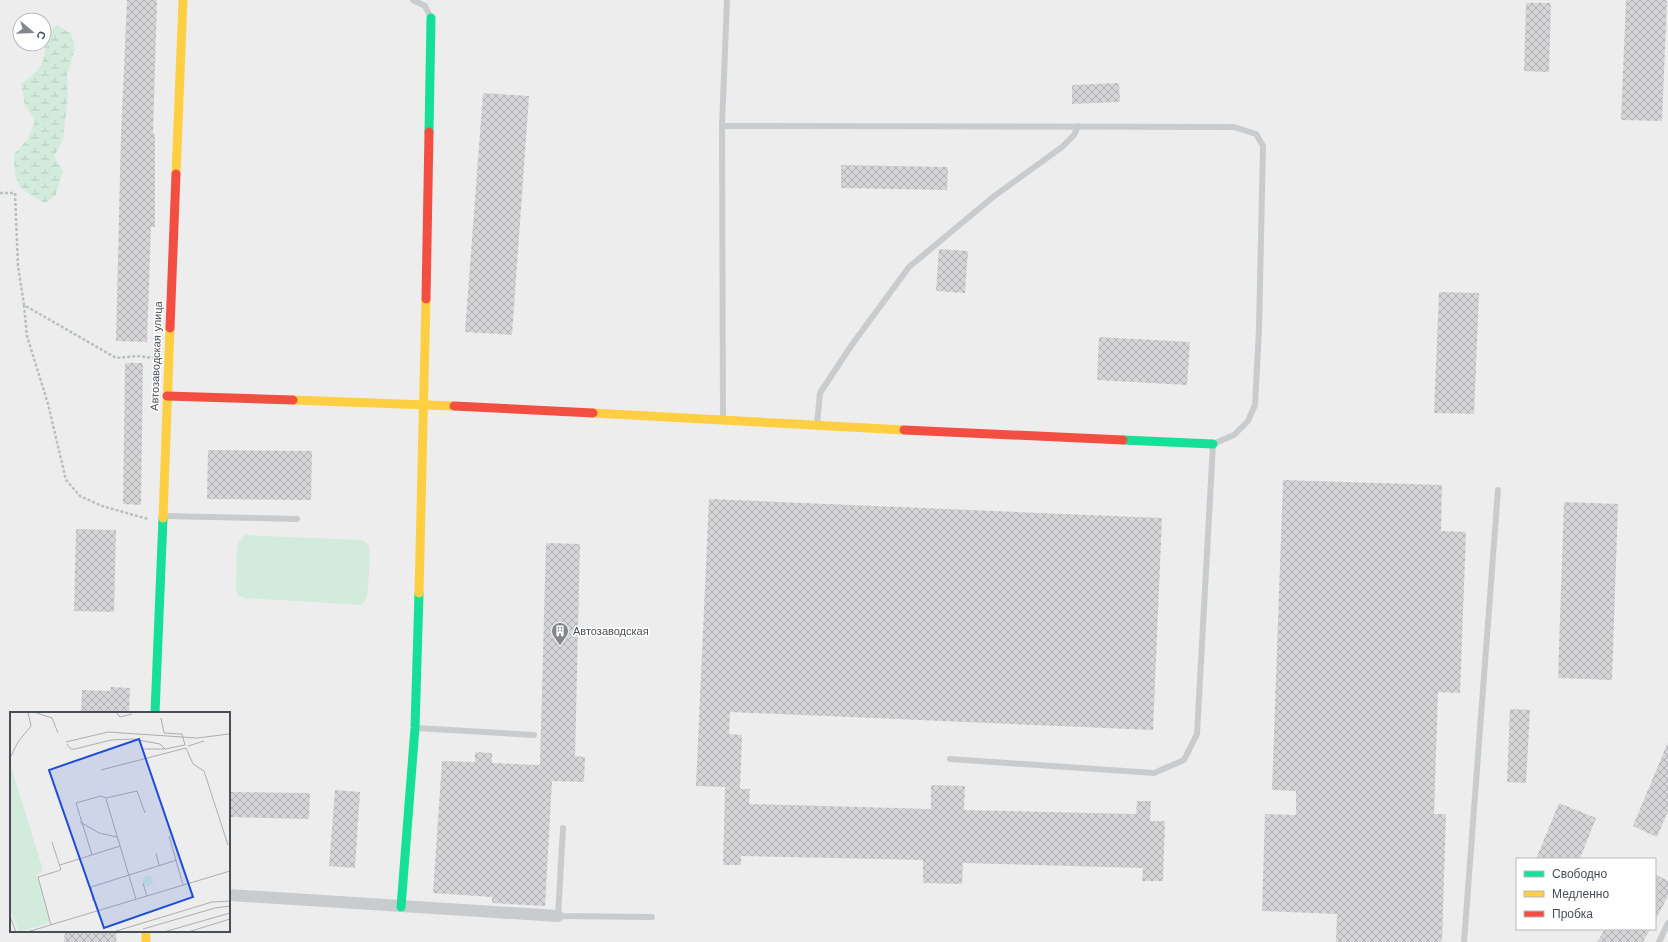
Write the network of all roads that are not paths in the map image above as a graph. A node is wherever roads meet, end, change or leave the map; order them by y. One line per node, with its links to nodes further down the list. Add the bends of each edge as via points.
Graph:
1 (183, 0): 7 (street, Автозаводская улица)
2 (413, 0): 4 (lane, via 425,6)
3 (727, 0): 5 (lane)
4 (431, 18): 8 (street)
5 (722, 126): 6 (lane); 9 (lane)
6 (1078, 126): 10 (lane, via 1062,147 993,197 909,267 850,346 820,393); 11 (lane, via 1234,127 1256,134 1263,146 1256,405 1248,421 1234,435)
7 (167, 396): 8 (street); 13 (street, Автозаводская улица)
8 (424, 404): 9 (street); 16 (street)
9 (723, 420): 10 (street)
10 (816, 425): 11 (street)
11 (1213, 444): 18 (lane, via 1197,734 1184,760 1154,773)
12 (1498, 490): 25 (lane)
13 (162, 520): 14 (lane); 15 (street, Автозаводская улица)
14 (297, 520)
15 (155, 712)
16 (415, 728): 17 (lane); 21 (street)
17 (534, 735)
18 (950, 759)
19 (563, 828): 22 (lane)
20 (230, 895): 21 (street)
21 (401, 907): 22 (street)
22 (558, 916): 23 (lane)
23 (652, 917)
24 (1668, 923): 26 (lane)
25 (1464, 942)
26 (1659, 942)

